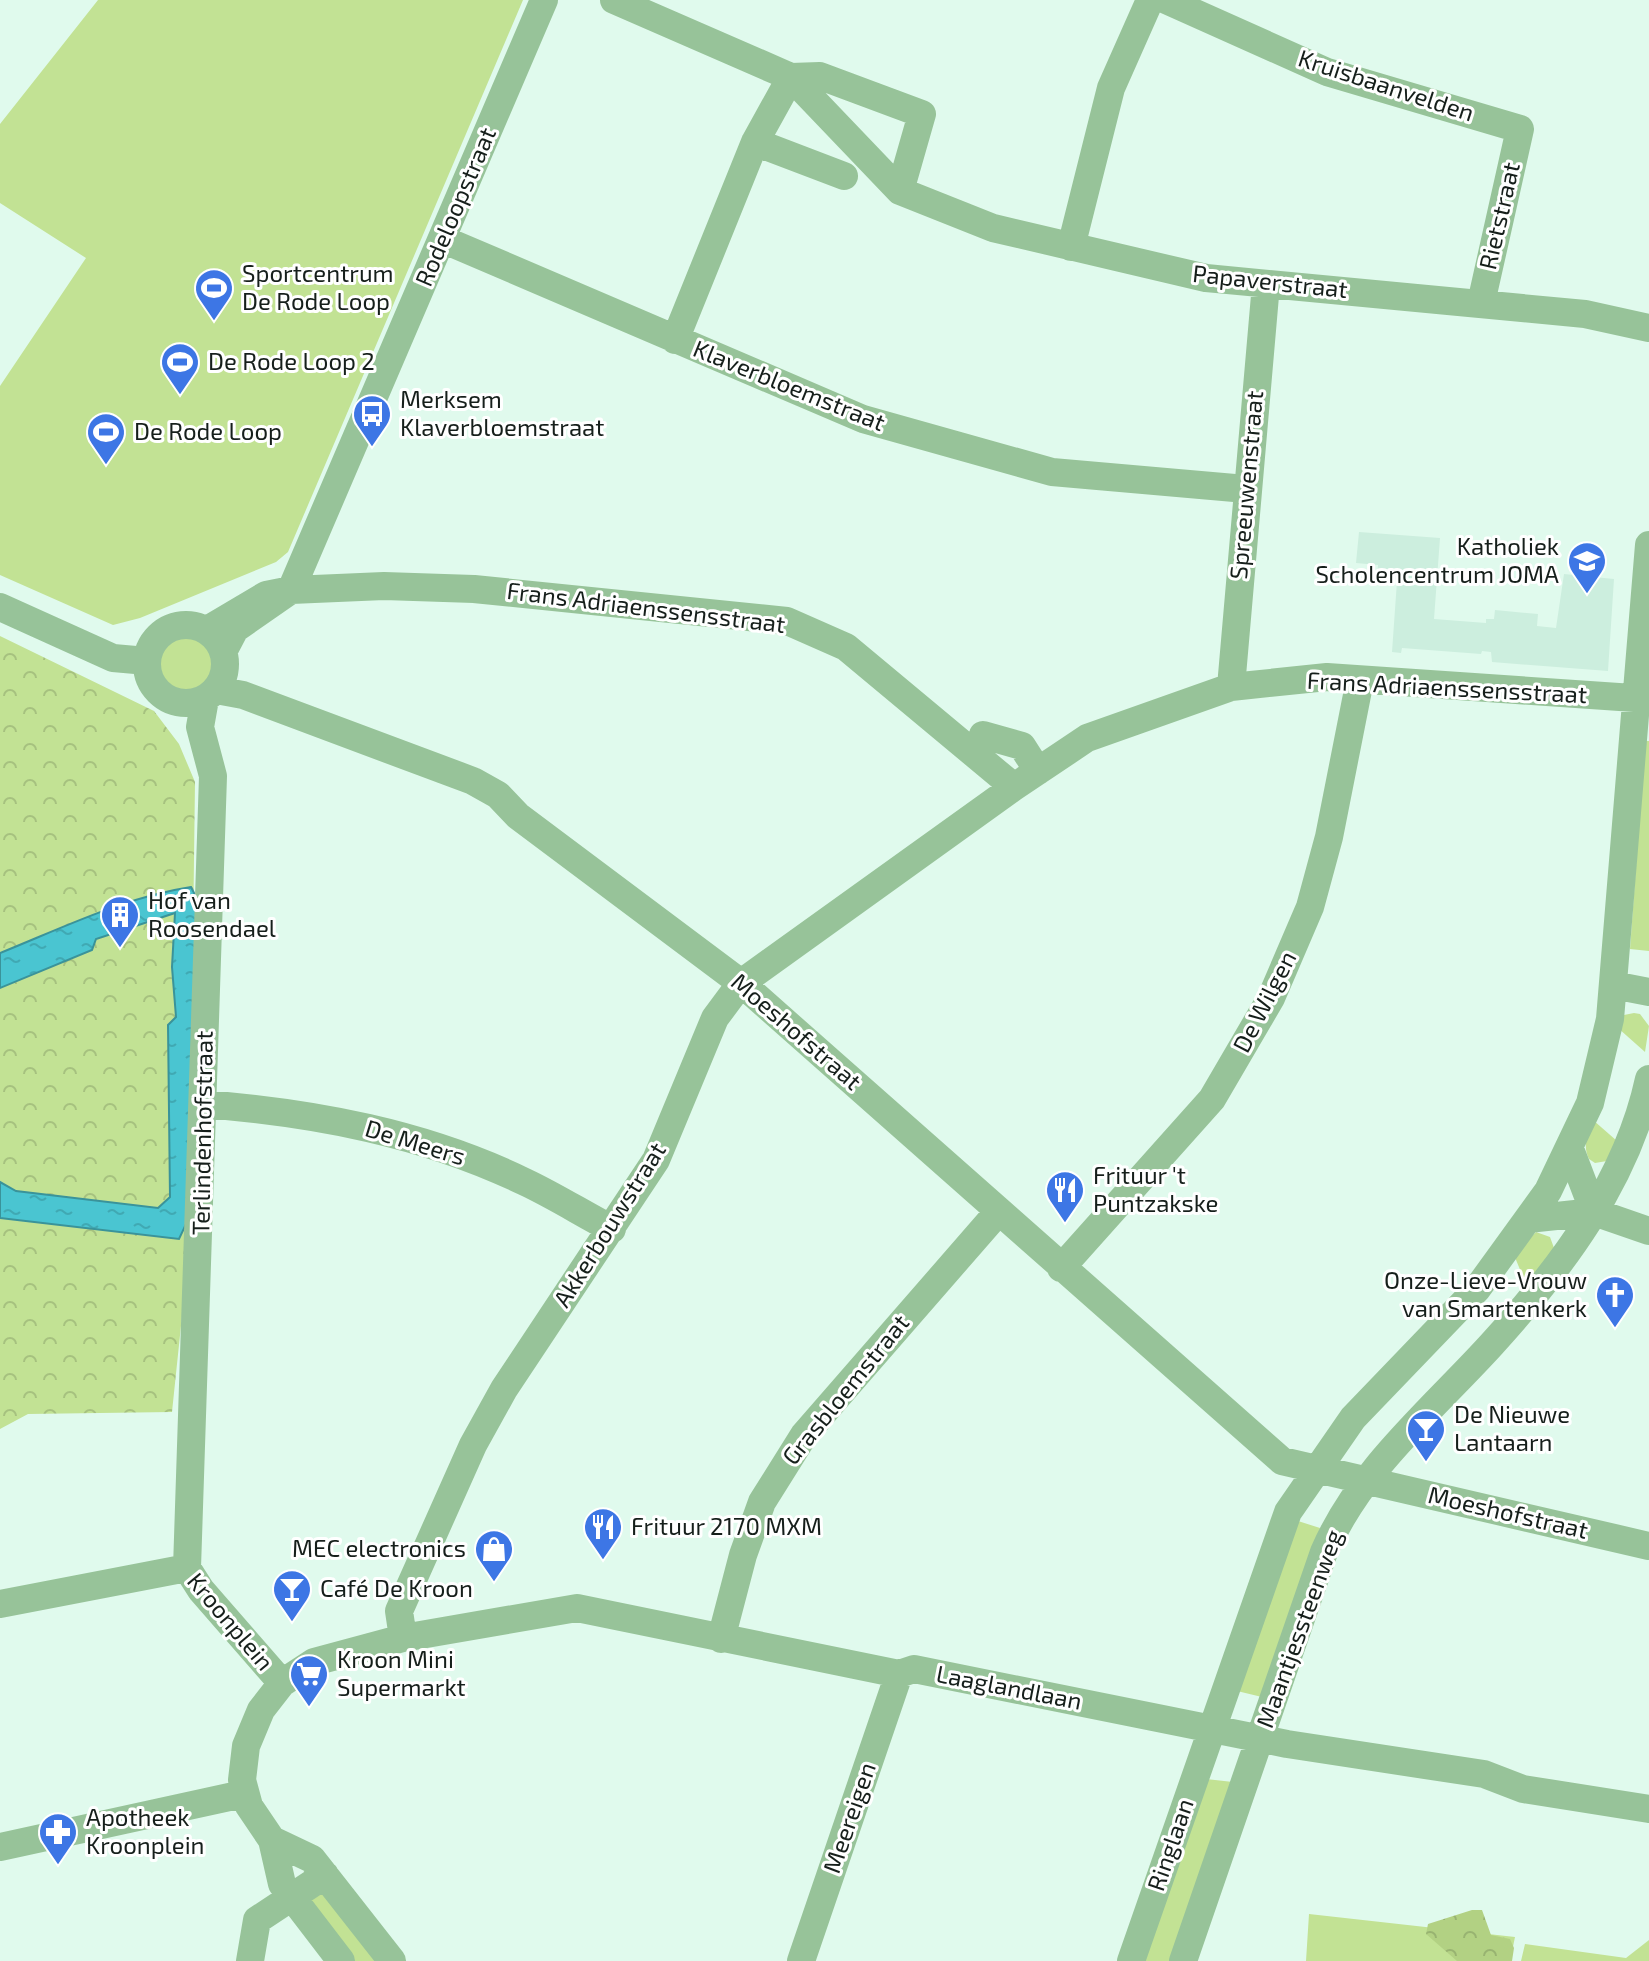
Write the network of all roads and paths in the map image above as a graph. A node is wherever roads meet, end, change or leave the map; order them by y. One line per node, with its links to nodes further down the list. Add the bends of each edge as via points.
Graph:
1 (544, 0): 10 (street, Rodeloopstraat)
2 (614, 0): 5 (street)
3 (1150, 0): 11 (street, via 1111,88)
4 (1166, 0): 6 (street, Kruisbaanvelden, via 1327,72)
5 (791, 77): 7 (street); 9 (street); 9 (street, via 820,76 922,114)
6 (1520, 129): 13 (street, Rietstraat)
7 (755, 142): 8 (street); 15 (street)
8 (844, 176)
9 (900, 191): 11 (street, Papaverstraat, via 993,228)
10 (442, 239): 15 (street, Klaverbloemstraat); 18 (street, Rodeloopstraat)
11 (1071, 247): 12 (street, Papaverstraat, via 1206,278)
12 (1266, 284): 13 (street, Papaverstraat); 16 (street, Spreeuwenstraat)
13 (1481, 303): 14 (street, Papaverstraat, via 1585,314)
14 (1649, 328)
15 (675, 340): 16 (street, Klaverbloemstraat, via 863,419 1052,472)
16 (1246, 489): 23 (street, Spreeuwenstraat)
17 (1649, 545): 25 (street, Maantjessteenweg)
18 (291, 590): 20 (street, Frans Adriaenssensstraat, via 266,595); 28 (street, Frans Adriaenssensstraat, via 431,586 787,621 846,647)
19 (0, 607): 21 (street, via 113,658)
20 (215, 640): 21 (street, via 189,624 174,626 160,634); 24 (street, via 223,678)
21 (147, 661): 24 (street, via 152,684 170,700 193,703)
22 (1360, 680): 23 (street, Frans Adriaenssensstraat, via 1327,677); 25 (street, Frans Adriaenssensstraat); 40 (street, De Wilgen, via 1310,907 1271,998 1212,1099)
23 (1231, 687): 27 (street, Frans Adriaenssensstraat, via 1087,738)
24 (211, 694): 29 (street, Moeshofstraat, via 279,709 473,781); 33 (street, Terlindenhofstraat, via 200,727 213,776)
25 (1643, 699): 30 (street, Maantjessteenweg)
26 (983, 735): 27 (street, via 1022,746)
27 (1038, 771): 28 (street, Frans Adriaenssensstraat)
28 (1014, 787): 29 (street, Akkerbouwstraat)
29 (741, 983): 35 (street, Moeshofstraat); 38 (street, Akkerbouwstraat, via 715,1018 656,1160)
30 (1613, 985): 31 (street); 34 (street, Maantjessteenweg, via 1601,1069)
31 (1649, 992)
32 (1649, 1079): 36 (street, Maantjessteenweg, via 1620,1164)
33 (204, 1104): 38 (street, De Meers, via 291,1111 426,1143 524,1181); 44 (street, Terlindenhofstraat)
34 (1570, 1149): 36 (street); 37 (street, Maantjessteenweg)
35 (999, 1211): 40 (street, Moeshofstraat); 47 (street, Grasbloemstraat, via 804,1435 762,1502)
36 (1594, 1212): 37 (street); 39 (street); 42 (street, Maantjessteenweg, via 1493,1343 1402,1436)
37 (1528, 1219): 41 (street, Maantjessteenweg, via 1477,1289 1353,1418)
38 (612, 1229): 46 (street, Akkerbouwstraat, via 504,1389 473,1445 399,1611)
39 (1649, 1231)
40 (1061, 1268): 41 (street, Moeshofstraat, via 1282,1461)
41 (1315, 1469): 42 (street); 50 (street, Maantjessteenweg, via 1288,1512)
42 (1367, 1480): 43 (street, Moeshofstraat); 51 (street, Maantjessteenweg, via 1324,1552)
43 (1649, 1546)
44 (187, 1568): 45 (street, Kroonplein); 49 (street, Kroonplein)
45 (0, 1604)
46 (403, 1638): 47 (street, Laaglandlaan, via 577,1608); 49 (street, Laaglandlaan, via 331,1655)
47 (721, 1639): 48 (street, Laaglandlaan)
48 (899, 1674): 50 (street, Laaglandlaan, via 914,1669); 61 (street, Meereigen)
49 (282, 1683): 52 (street, Kroonplein, via 251,1729)
50 (1212, 1729): 51 (street, Laaglandlaan); 62 (street, Ringlaan)
51 (1260, 1738): 53 (street, Laaglandlaan, via 1484,1774 1523,1789); 63 (street, Ringlaan)
52 (243, 1794): 54 (street); 55 (street)
53 (1649, 1809)
54 (272, 1840): 56 (street, via 312,1859); 57 (street, via 282,1884)
55 (0, 1847)
56 (325, 1875): 57 (street); 60 (street)
57 (291, 1898): 58 (street, via 257,1920); 59 (street)
58 (250, 1961)
59 (341, 1961)
60 (392, 1961)
61 (801, 1961)
62 (1131, 1961)
63 (1183, 1961)

